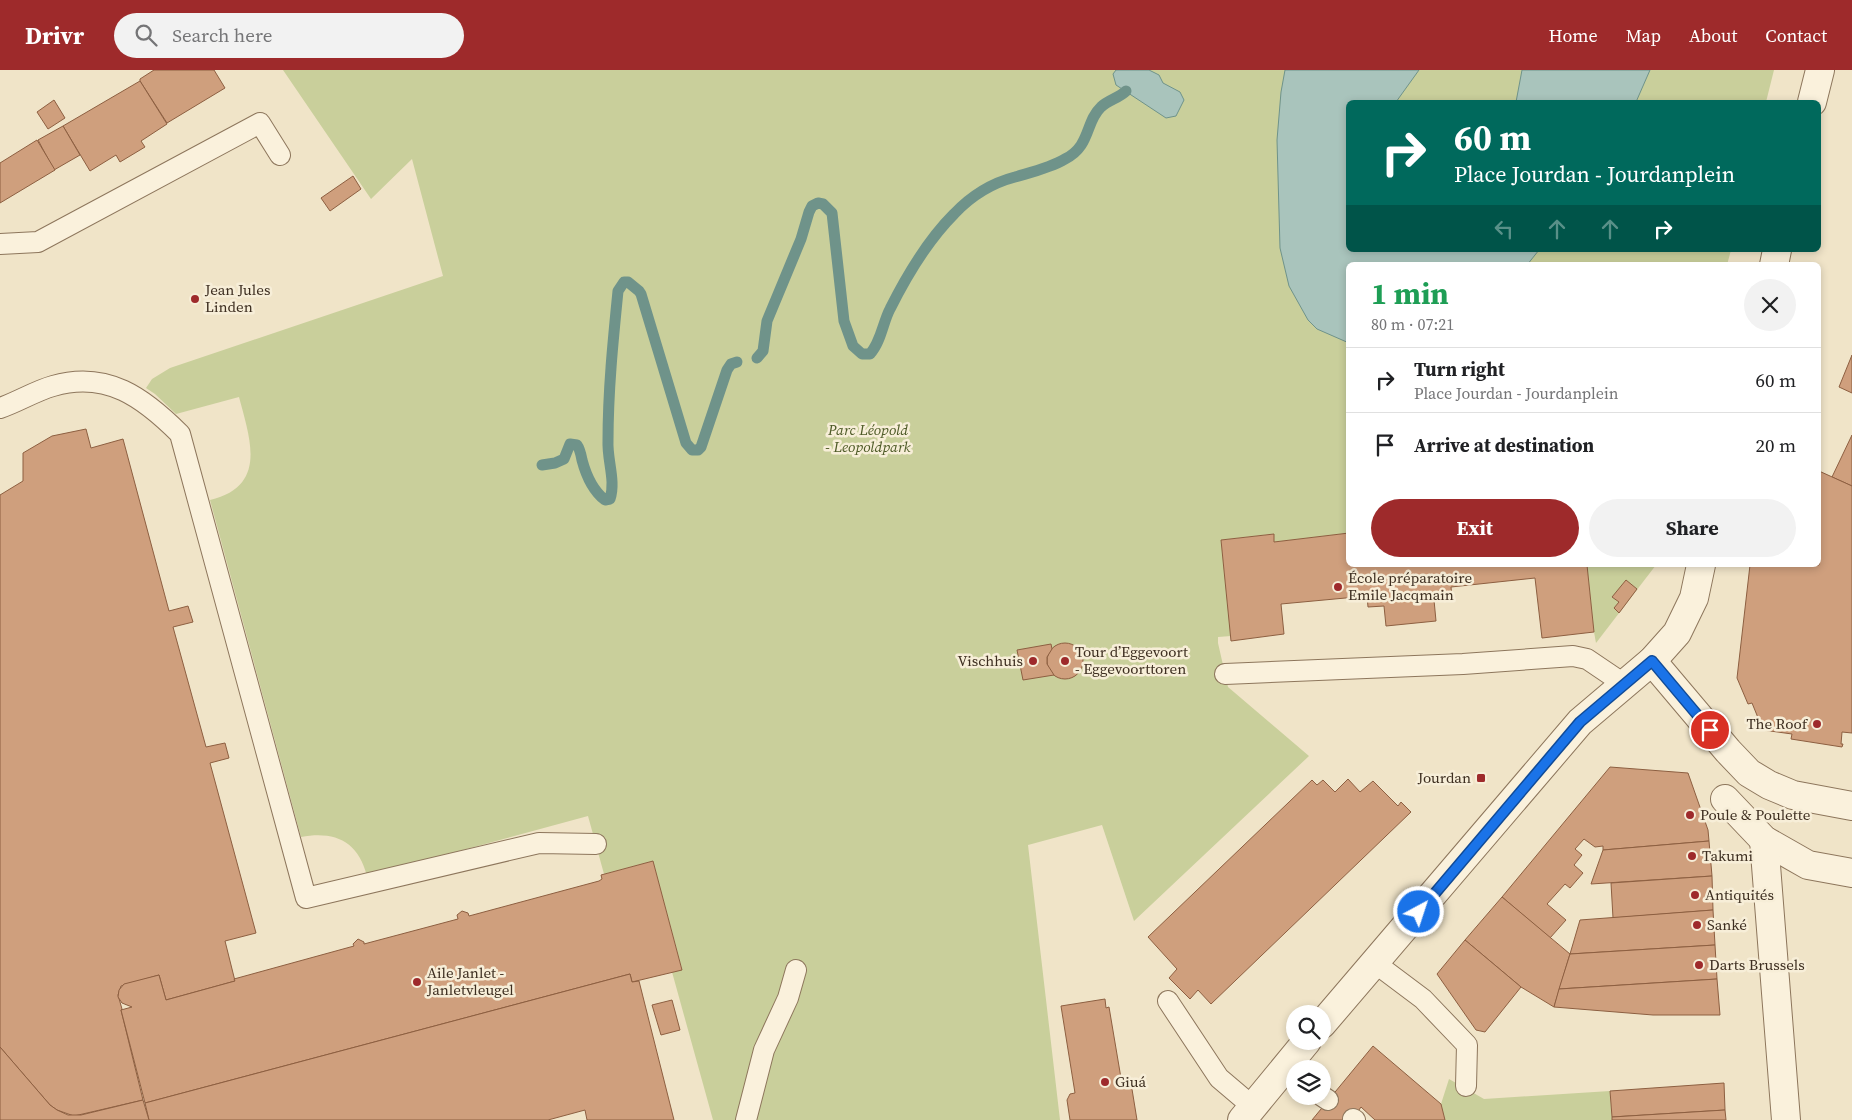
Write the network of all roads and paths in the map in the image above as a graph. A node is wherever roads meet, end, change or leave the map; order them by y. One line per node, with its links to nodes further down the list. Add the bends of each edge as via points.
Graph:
1 (1820, 70): 2 (street)
2 (1812, 100)
3 (280, 155): 4 (lane, via 260,123 38,242)
4 (0, 244)
5 (0, 408): 13 (lane, via 55,385 79,381 104,383 140,398 180,434 306,898 539,843)
6 (1701, 567): 7 (street, via 1694,598 1677,633)
7 (1652, 661): 9 (street); 11 (street, via 1749,773 1794,795)
8 (1225, 674): 9 (lane, via 1573,656 1587,659)
9 (1624, 684): 15 (street, via 1580,722)
10 (1725, 799): 12 (street)
11 (1852, 806)
12 (1764, 840): 14 (street, via 1808,866); 23 (street)
13 (596, 844)
14 (1852, 873)
15 (1375, 964): 18 (street); 20 (lane, via 1423,999 1467,1045)
16 (796, 970): 22 (lane, via 788,998 764,1050)
17 (1168, 1000): 21 (lane, via 1219,1078)
18 (1331, 1014)
19 (1286, 1076): 21 (street)
20 (1466, 1086)
21 (1247, 1113)
22 (746, 1120)
23 (1786, 1120)

